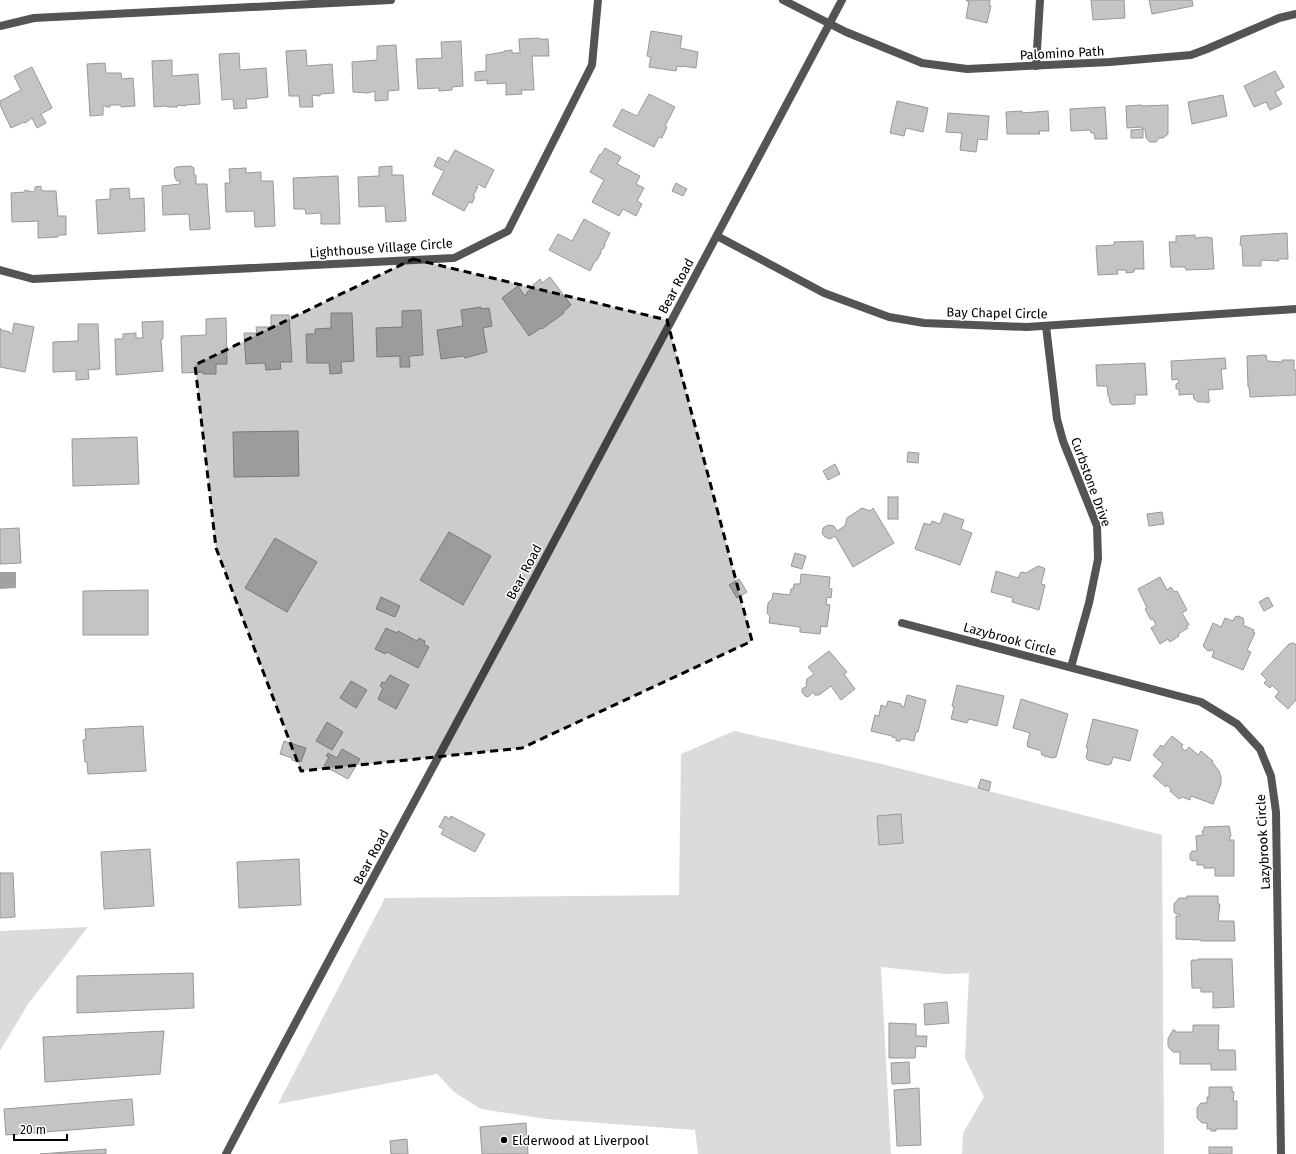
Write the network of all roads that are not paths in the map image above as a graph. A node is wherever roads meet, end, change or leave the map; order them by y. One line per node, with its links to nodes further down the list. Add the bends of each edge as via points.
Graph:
1 (391, 0): 8 (street, via 34,18)
2 (598, 0): 11 (street, Lighthouse Village Circle, via 592,65 508,231 454,258 33,279)
3 (783, 0): 7 (street)
4 (842, 0): 7 (street, Bear Road)
5 (1040, 0): 9 (street)
6 (1296, 14): 9 (street, Palomino Path, via 1279,18 1191,55)
7 (829, 24): 9 (street, Palomino Path, via 922,63 967,69); 10 (street, Bear Road)
8 (0, 26)
9 (1036, 66)
10 (716, 236): 13 (street, Bay Chapel Circle, via 824,293 889,317 924,323); 16 (street, Bear Road)
11 (0, 270)
12 (1296, 309): 13 (street, Bay Chapel Circle)
13 (1046, 326): 15 (street, Curbstone Drive, via 1057,419 1063,441 1097,526 1098,559)
14 (902, 623): 15 (street, Lazybrook Circle)
15 (1071, 667): 17 (street, Lazybrook Circle, via 1201,702 1237,724 1260,749 1271,776 1276,812)
16 (226, 1154)
17 (1281, 1154)

